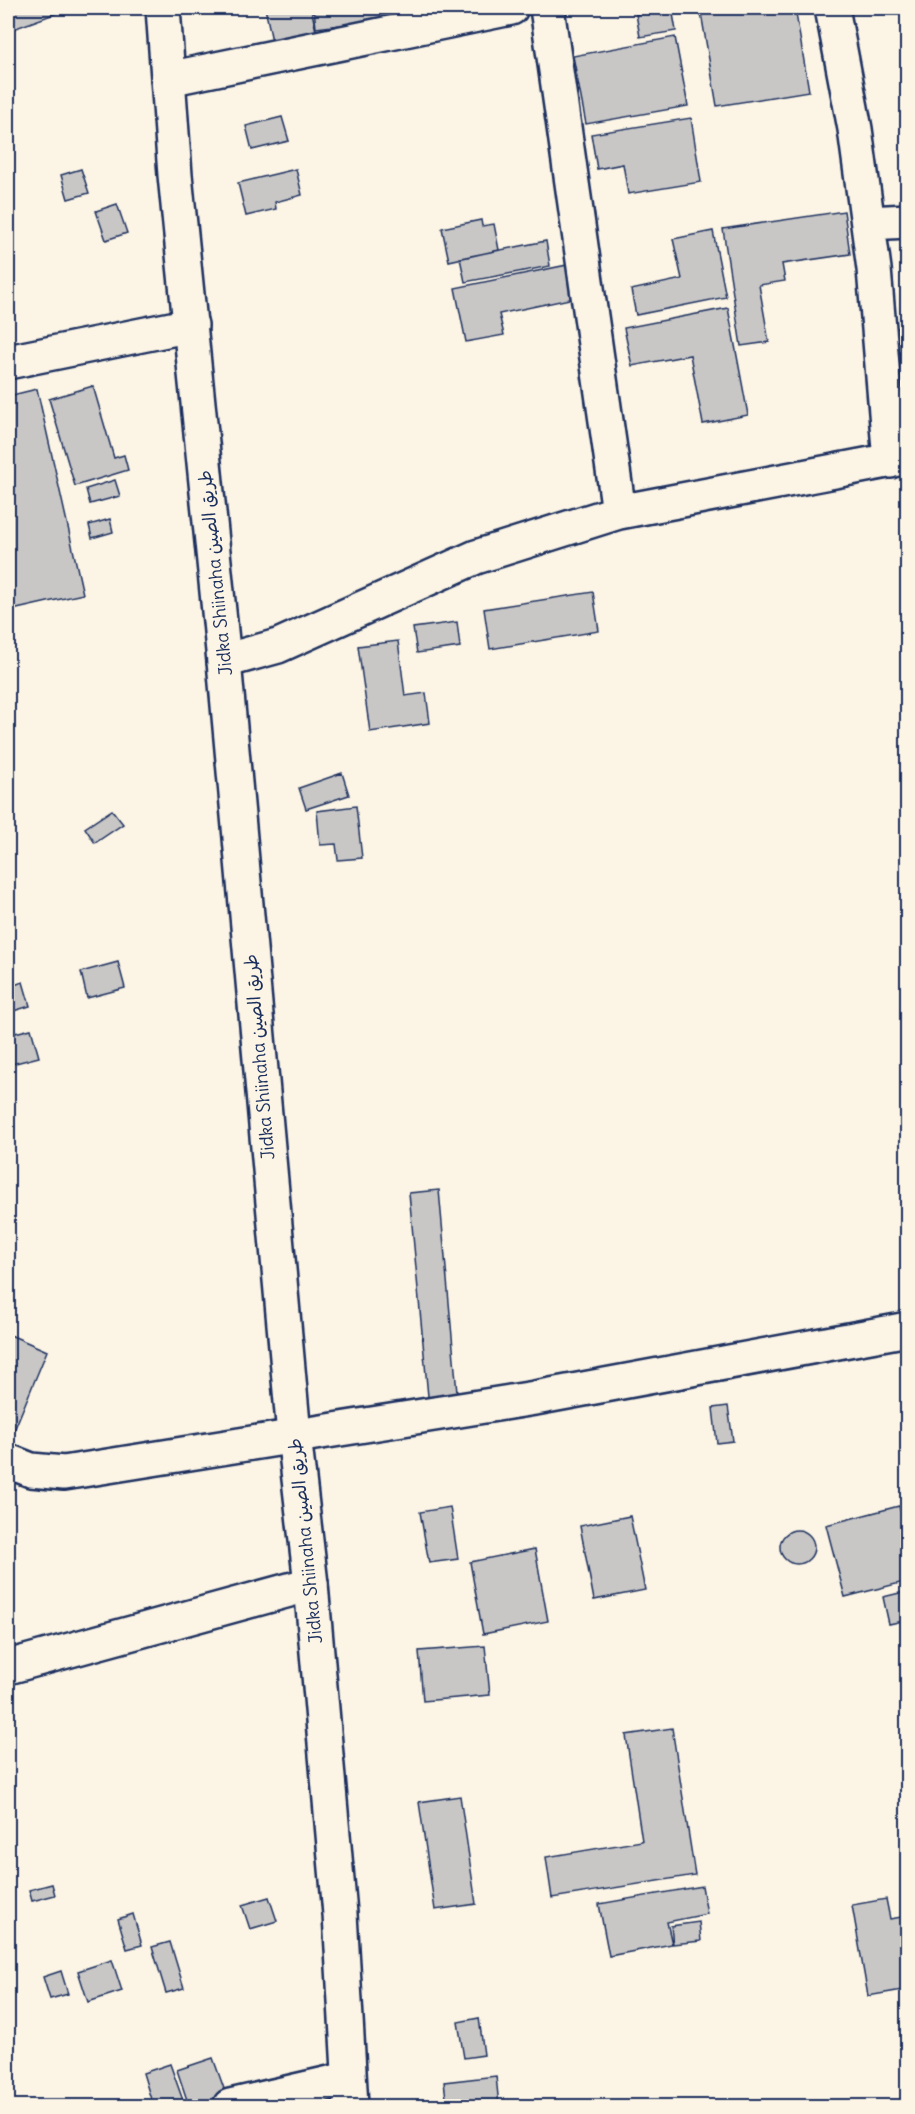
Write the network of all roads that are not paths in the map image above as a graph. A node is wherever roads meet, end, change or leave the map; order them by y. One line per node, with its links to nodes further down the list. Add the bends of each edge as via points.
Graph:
1 (163, 8): 5 (street, Jidka Shiinaha طريق الصين)
2 (512, 8): 5 (street)
3 (547, 8): 11 (street)
4 (832, 8): 7 (street)
5 (168, 79): 8 (street, Jidka Shiinaha طريق الصين)
6 (908, 220): 7 (street)
7 (868, 223): 10 (street)
8 (190, 325): 9 (street); 12 (street, Jidka Shiinaha طريق الصين)
9 (8, 362)
10 (899, 459): 11 (street)
11 (619, 512): 12 (street, via 476,557 278,646)
12 (224, 661): 14 (street, Jidka Shiinaha طريق الصين)
13 (908, 1329): 14 (street, via 535,1398)
14 (294, 1436): 15 (street, via 64,1473 31,1470); 16 (street, Jidka Shiinaha طريق الصين)
15 (8, 1461)
16 (311, 1584): 17 (street); 18 (street, Jidka Shiinaha طريق الصين, via 340,1914)
17 (8, 1667)
18 (349, 2093): 19 (street)
19 (230, 2106)

